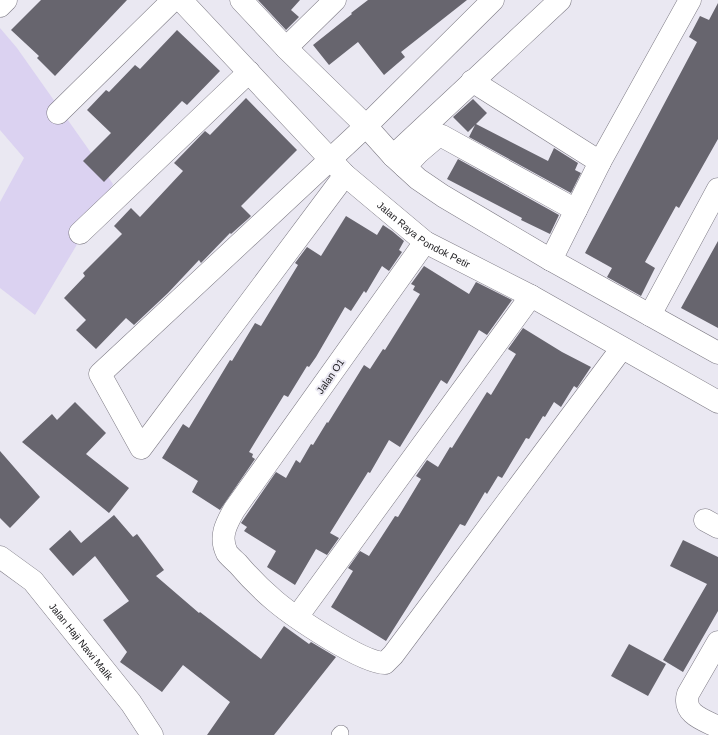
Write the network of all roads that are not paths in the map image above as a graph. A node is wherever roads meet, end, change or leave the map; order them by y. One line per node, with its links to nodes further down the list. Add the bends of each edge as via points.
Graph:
1 (6, 0): 9 (street)
2 (173, 0): 13 (street)
3 (181, 0): 11 (street, Jalan Raya Pondok Petir)
4 (241, 0): 10 (street)
5 (335, 0): 10 (street)
6 (493, 0): 14 (street)
7 (560, 0): 12 (street)
8 (690, 0): 17 (street)
9 (0, 6)
10 (286, 48): 14 (street)
11 (249, 72): 15 (street, Jalan Raya Pondok Petir); 23 (street)
12 (472, 81): 16 (street); 17 (street)
13 (58, 113)
14 (364, 130): 15 (street); 16 (street)
15 (333, 157): 18 (street, Jalan Raya Pondok Petir); 19 (street)
16 (396, 159): 22 (street, via 419,152 442,136); 25 (street, via 418,179 443,196)
17 (600, 162): 22 (street)
18 (345, 175): 21 (street); 24 (street, Jalan Raya Pondok Petir)
19 (309, 179): 21 (street); 21 (street, via 100,374 141,448)
20 (718, 189): 27 (street)
21 (329, 196)
22 (576, 210): 25 (street)
23 (80, 233)
24 (425, 242): 26 (street, Jalan Raya Pondok Petir); 32 (street, Jalan O1, via 234,510 225,527 224,540 228,553 247,575)
25 (551, 260): 27 (street)
26 (531, 296): 28 (street, Jalan Raya Pondok Petir); 32 (street)
27 (650, 315): 29 (street)
28 (622, 348): 30 (street, Jalan Raya Pondok Petir); 32 (street, Jalan O1, via 410,634 385,663 378,663 346,648)
29 (718, 353)
30 (718, 402)
31 (0, 557): 35 (street, Jalan Haji Nawi Malik, via 33,581 130,703)
32 (296, 617)
33 (718, 642): 34 (street, via 686,702 697,716)
34 (718, 727)
35 (152, 735)

